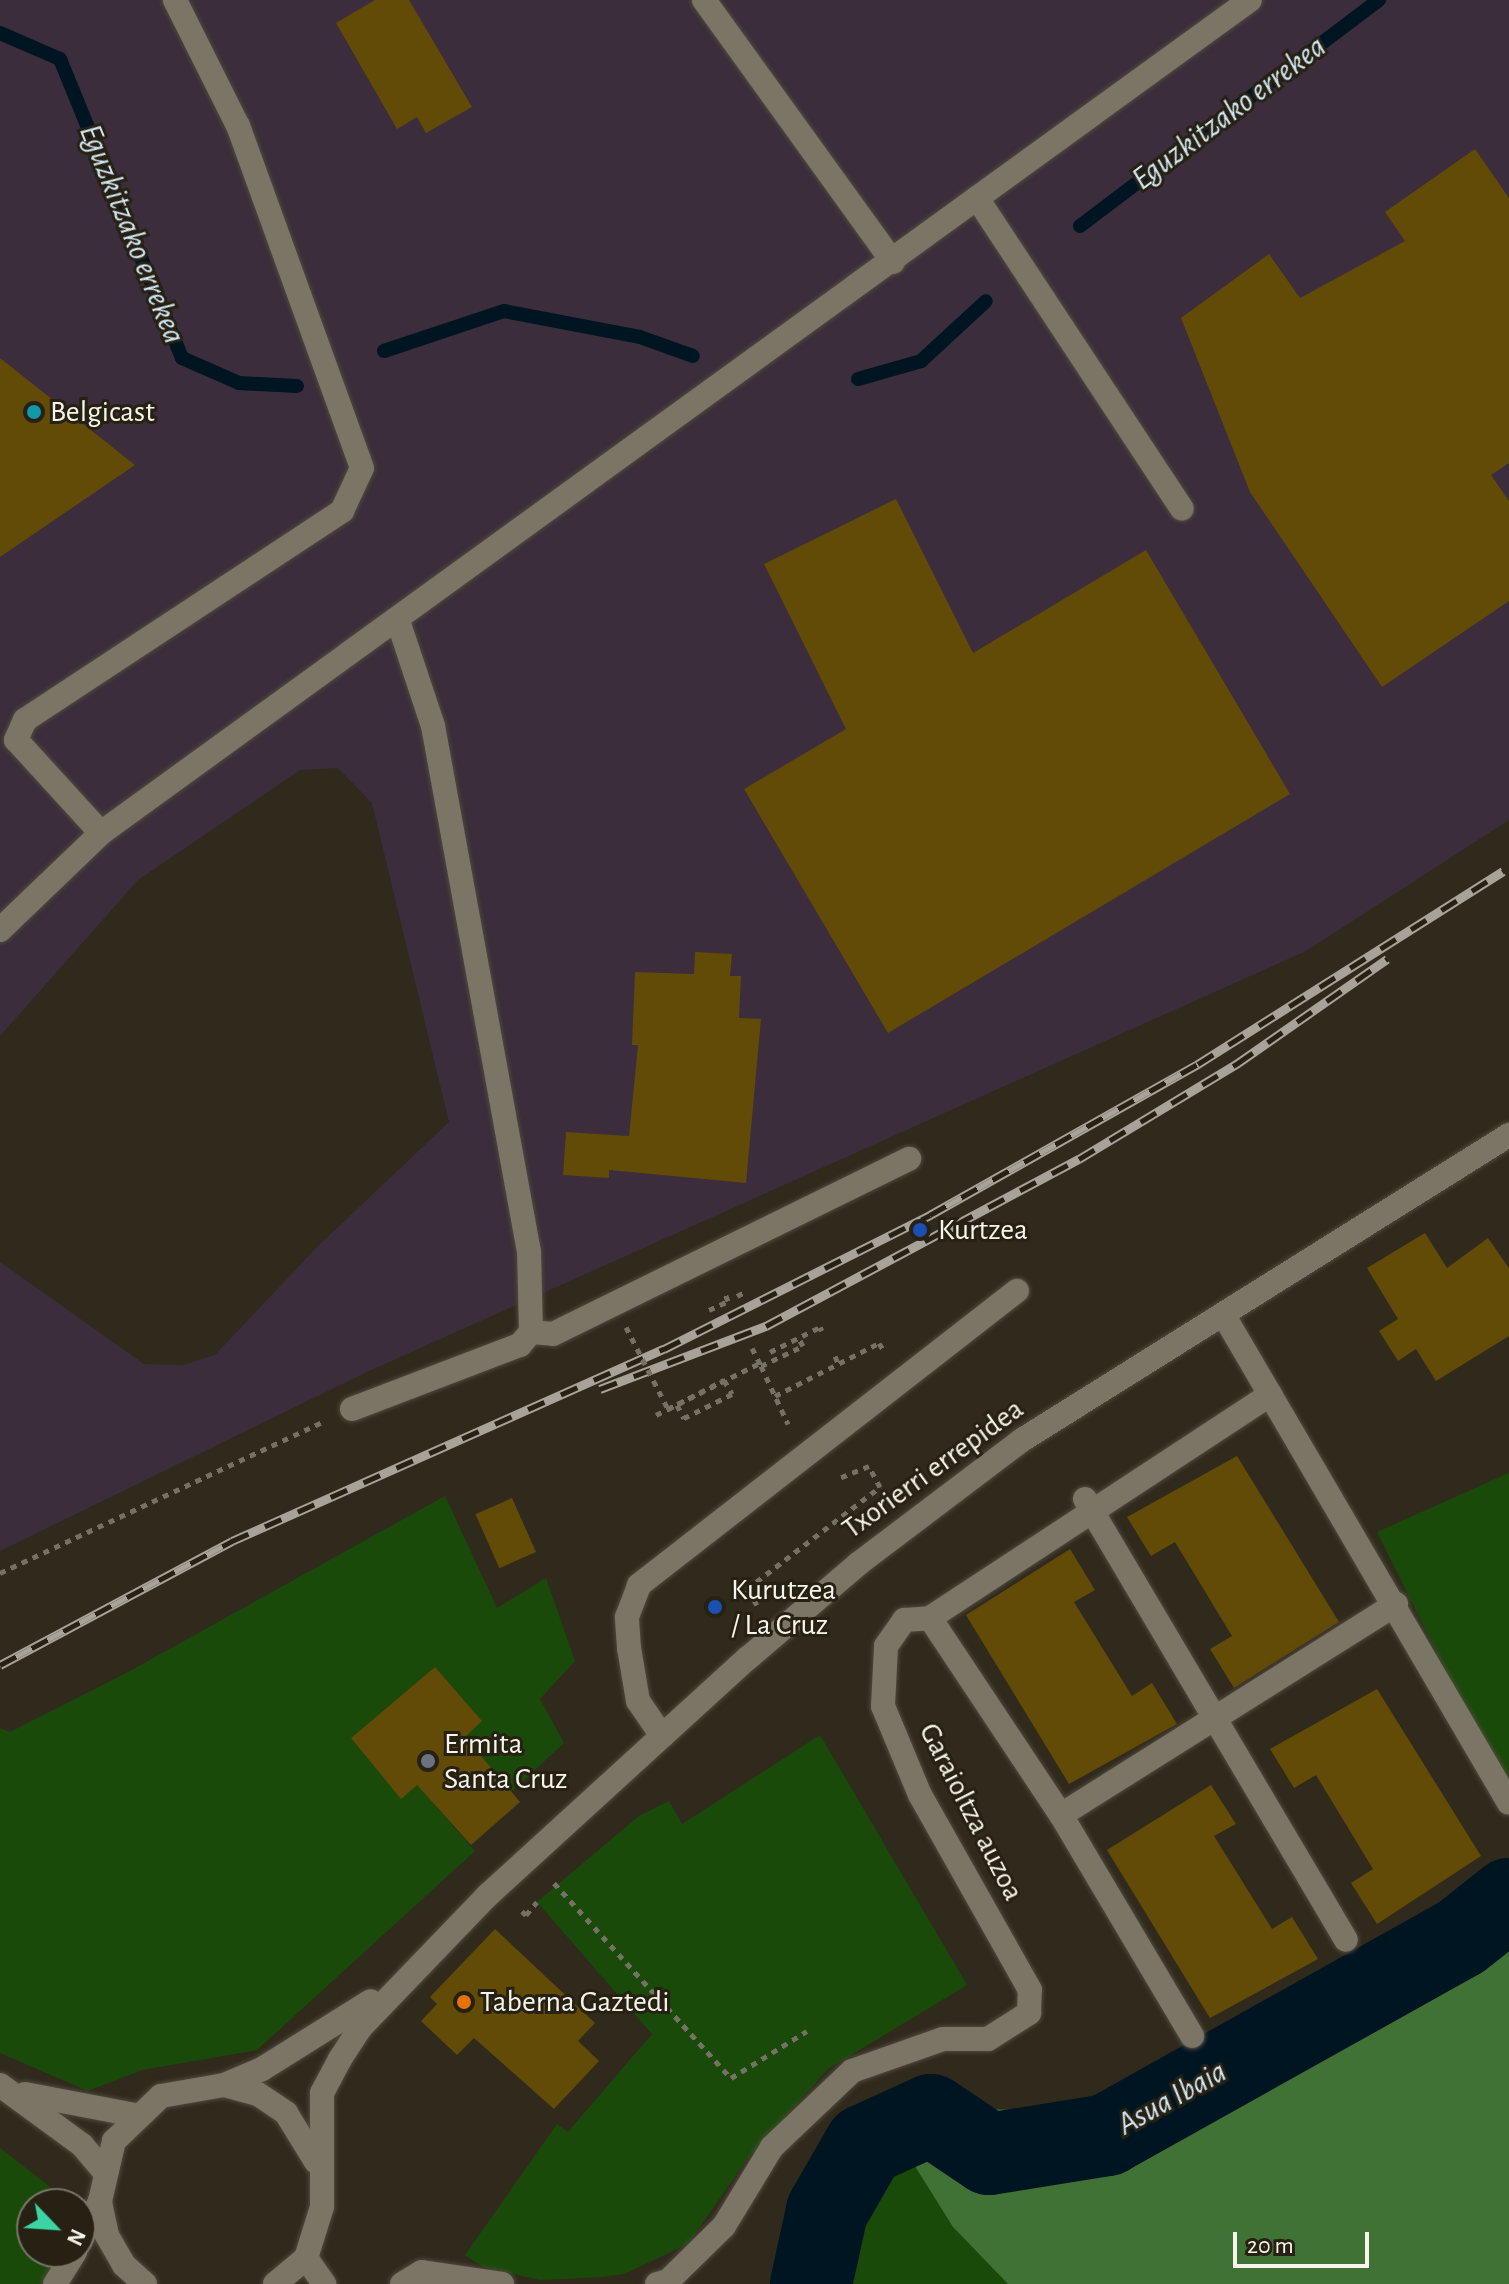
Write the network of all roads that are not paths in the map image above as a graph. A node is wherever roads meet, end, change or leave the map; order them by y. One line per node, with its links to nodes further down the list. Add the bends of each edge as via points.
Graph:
1 (175, 0): 8 (street, via 238,126 362,468 342,511 25,720 16,740)
2 (704, 0): 5 (street)
3 (1250, 0): 4 (street)
4 (977, 198): 5 (street); 6 (street)
5 (893, 262): 7 (street)
6 (1182, 509)
7 (398, 621): 8 (street); 14 (street, via 433,726 529,1252)
8 (101, 833): 9 (street)
9 (0, 930)
10 (1509, 1135): 13 (street, Txorierri errepidea)
11 (909, 1159): 14 (street, via 553,1334)
12 (1017, 1291): 21 (street, via 639,1585 627,1617 629,1648 638,1701)
13 (1223, 1314): 15 (street); 21 (street, Txorierri errepidea, via 1022,1440 858,1564)
14 (531, 1332): 16 (street, via 520,1345)
15 (1270, 1395): 17 (street); 18 (street)
16 (352, 1409)
17 (1089, 1505): 19 (street); 20 (street)
18 (1396, 1604): 20 (street); 22 (street)
19 (930, 1618): 23 (street); 40 (street, Garaioltza auzoa, via 904,1620 886,1646 883,1706 920,1795 1030,1990 1029,2013 988,2039 943,2039 852,2071 772,2147 724,2226 668,2281)
20 (1215, 1718): 23 (street); 24 (street)
21 (662, 1736): 25 (street, Txorierri errepidea)
22 (1509, 1803)
23 (1061, 1815): 26 (street)
24 (1346, 1940)
25 (419, 1965): 27 (street, Txorierri errepidea, via 358,2011); 31 (street, Txorierri errepidea, via 360,2028 322,2093)
26 (1192, 2036)
27 (224, 2085): 29 (street, Txorierri errepidea, via 161,2096); 31 (street, Txorierri errepidea, via 258,2094 286,2113 308,2140)
28 (2, 2086): 29 (street); 30 (street, via 82,2145)
29 (135, 2115): 30 (street, Txorierri errepidea)
30 (103, 2170): 32 (street, Txorierri errepidea)
31 (320, 2172): 34 (street, Txorierri errepidea, via 322,2207)
32 (100, 2201): 33 (street, Txorierri errepidea); 35 (street, Txorierri errepidea, via 107,2235 124,2265)
33 (96, 2209)
34 (306, 2258): 36 (street); 37 (street)
35 (145, 2284)
36 (275, 2284)
37 (324, 2284)
38 (402, 2284): 39 (street, via 422,2272)
39 (502, 2284)
40 (657, 2284)

